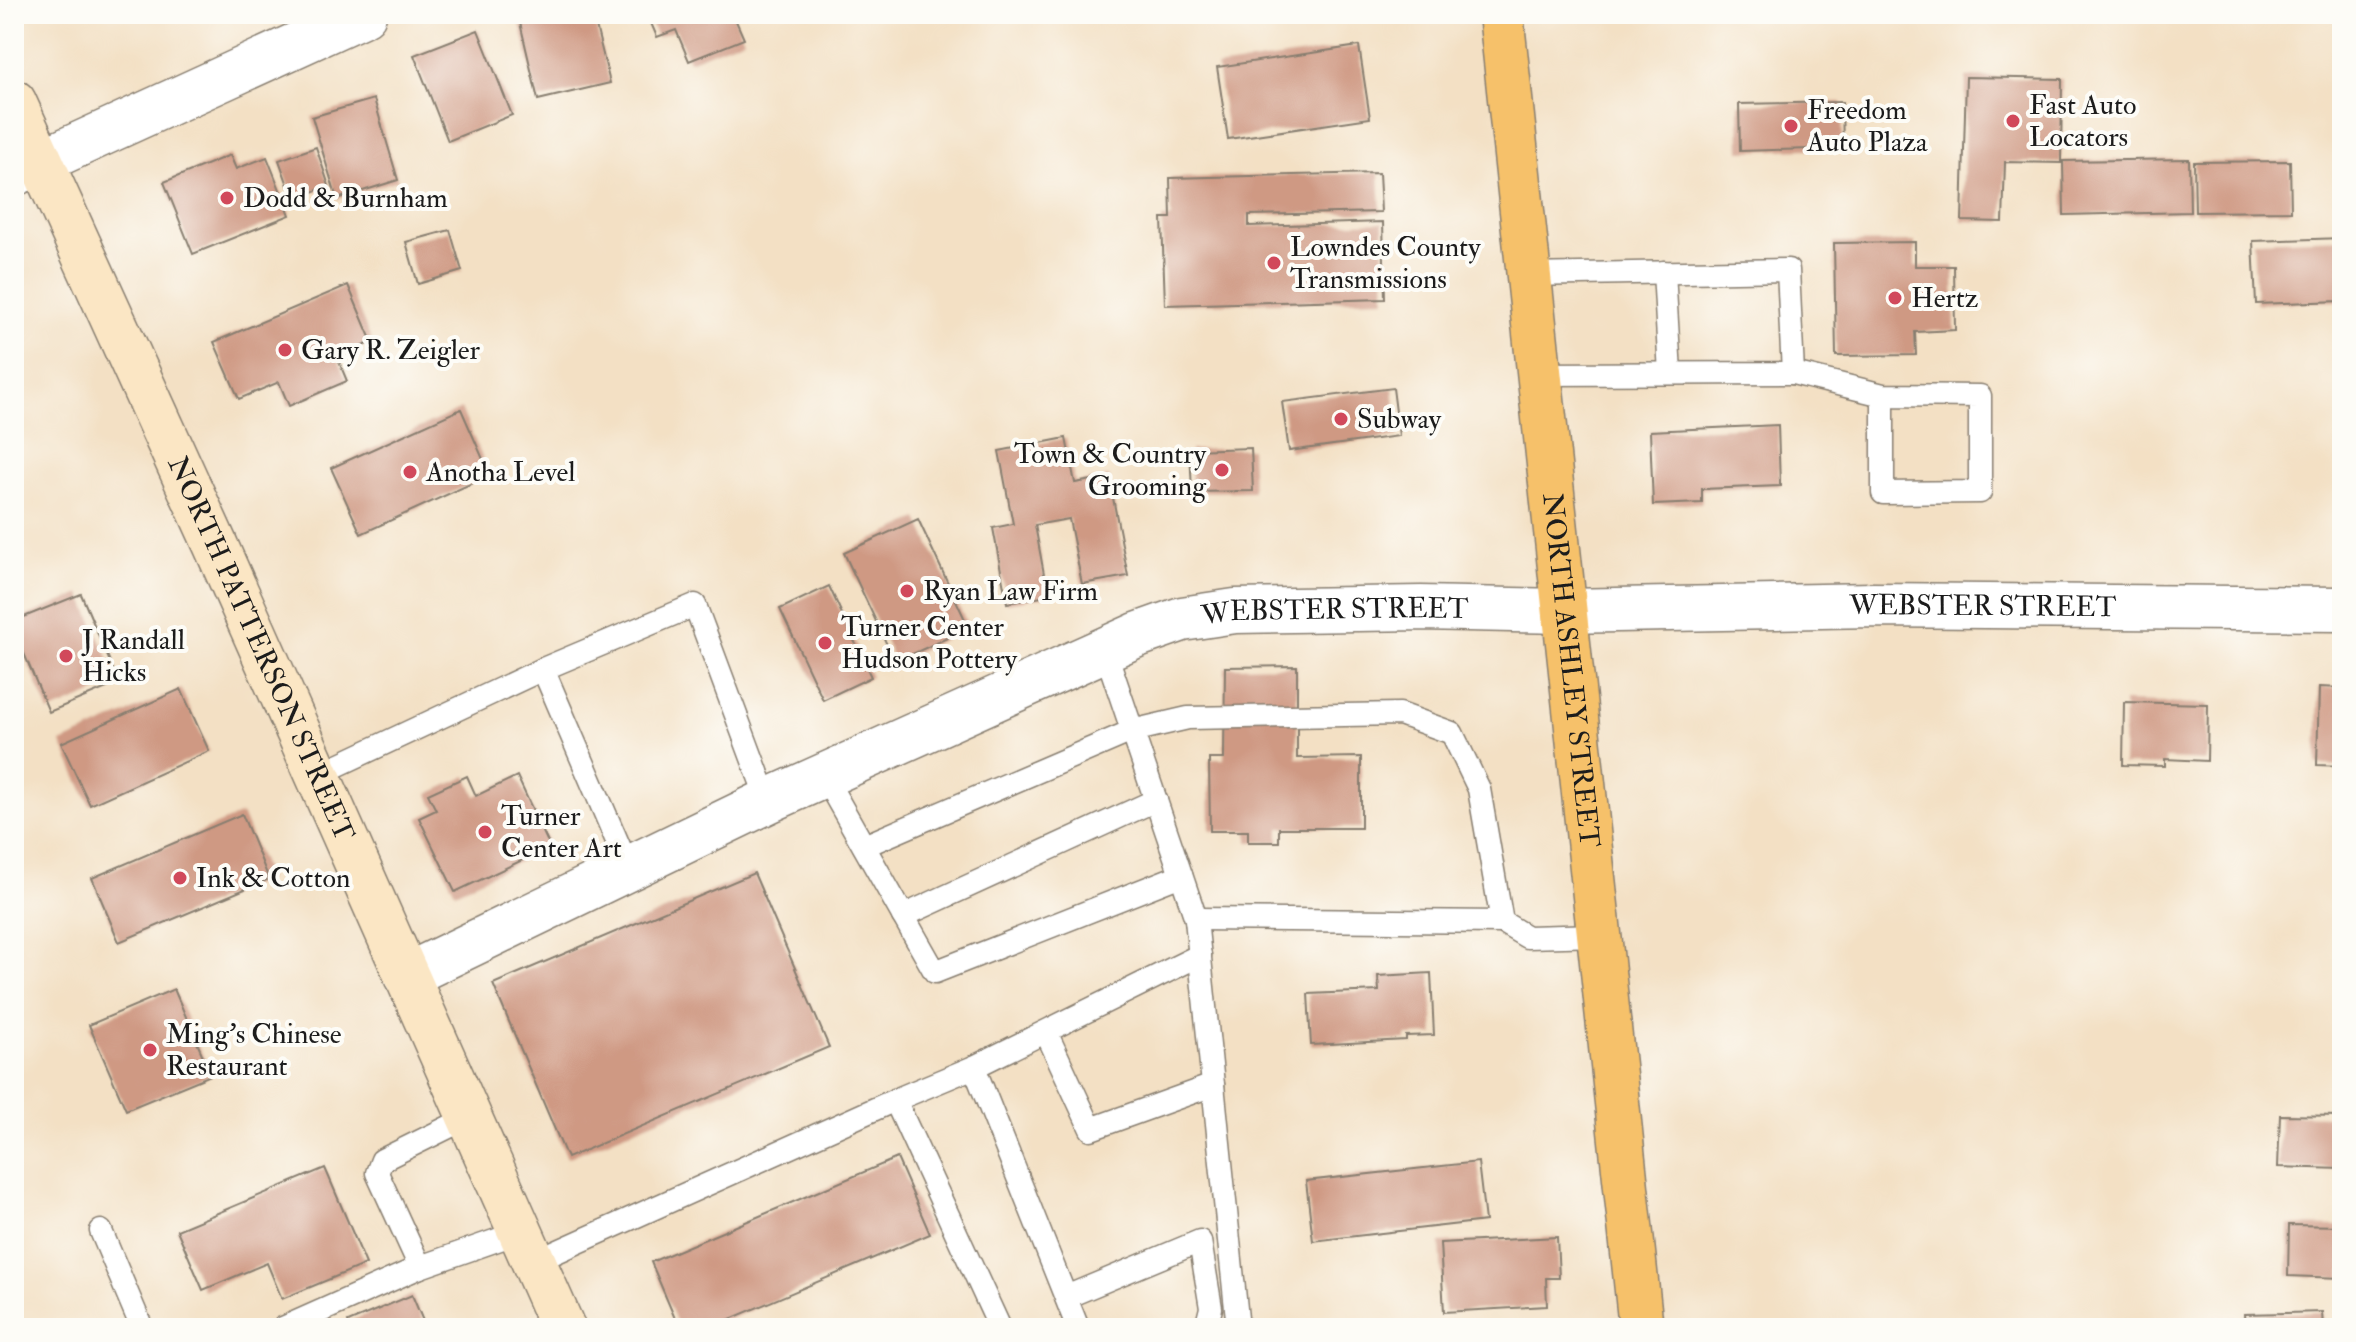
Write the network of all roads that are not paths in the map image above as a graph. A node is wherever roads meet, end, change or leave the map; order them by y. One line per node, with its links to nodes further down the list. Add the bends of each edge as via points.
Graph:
1 (364, 14): 4 (street)
2 (1501, 14): 6 (main road, NORTH ASHLEY STREET)
3 (14, 102): 4 (main road, NORTH PATTERSON STREET)
4 (27, 168): 16 (main road, NORTH PATTERSON STREET, via 215,544)
5 (1664, 272): 6 (lane); 7 (lane); 8 (lane, via 1788,270)
6 (1528, 275): 9 (main road, NORTH ASHLEY STREET)
7 (1670, 373): 8 (lane); 9 (lane)
8 (1793, 373): 10 (lane)
9 (1538, 374): 12 (main road, NORTH ASHLEY STREET)
10 (1883, 395): 10 (lane, via 1883,493 1980,492 1980,396)
11 (2342, 609): 12 (street, WEBSTER STREET, via 1873,605)
12 (1564, 611): 13 (street, WEBSTER STREET, via 1235,611 1182,619); 26 (main road, NORTH ASHLEY STREET)
13 (1105, 650): 15 (lane); 17 (street, WEBSTER STREET)
14 (543, 669): 16 (lane); 19 (lane, via 695,605); 21 (lane)
15 (1132, 731): 18 (lane); 20 (lane); 25 (lane, via 1188,718 1400,714 1452,733 1479,789)
16 (317, 775): 28 (main road, NORTH PATTERSON STREET)
17 (824, 776): 19 (street, WEBSTER STREET); 20 (lane)
18 (1156, 800): 22 (lane); 23 (lane)
19 (768, 801): 21 (street, WEBSTER STREET)
20 (864, 846): 23 (lane)
21 (629, 869): 28 (street, WEBSTER STREET)
22 (1181, 875): 23 (lane, via 935,972); 24 (lane)
23 (903, 916)
24 (1196, 919): 25 (lane); 27 (lane)
25 (1502, 922): 26 (lane, via 1527,937)
26 (1599, 935): 45 (main road, NORTH ASHLEY STREET)
27 (1200, 955): 29 (lane); 31 (lane)
28 (406, 976): 33 (main road, NORTH PATTERSON STREET)
29 (1046, 1032): 30 (lane); 31 (lane, via 1091,1129)
30 (974, 1067): 32 (lane); 37 (lane)
31 (1213, 1085): 44 (lane)
32 (895, 1100): 35 (lane); 41 (lane)
33 (469, 1117): 35 (main road, NORTH PATTERSON STREET); 36 (lane, via 382,1160 377,1173)
34 (101, 1231): 38 (lane)
35 (527, 1247): 36 (lane); 40 (main road, NORTH PATTERSON STREET)
36 (420, 1267): 39 (lane)
37 (1066, 1297): 42 (lane); 43 (lane, via 1200,1241 1211,1308)
38 (142, 1328)
39 (283, 1328)
40 (563, 1328)
41 (1000, 1328)
42 (1078, 1328)
43 (1206, 1328)
44 (1238, 1328)
45 (1641, 1328)

